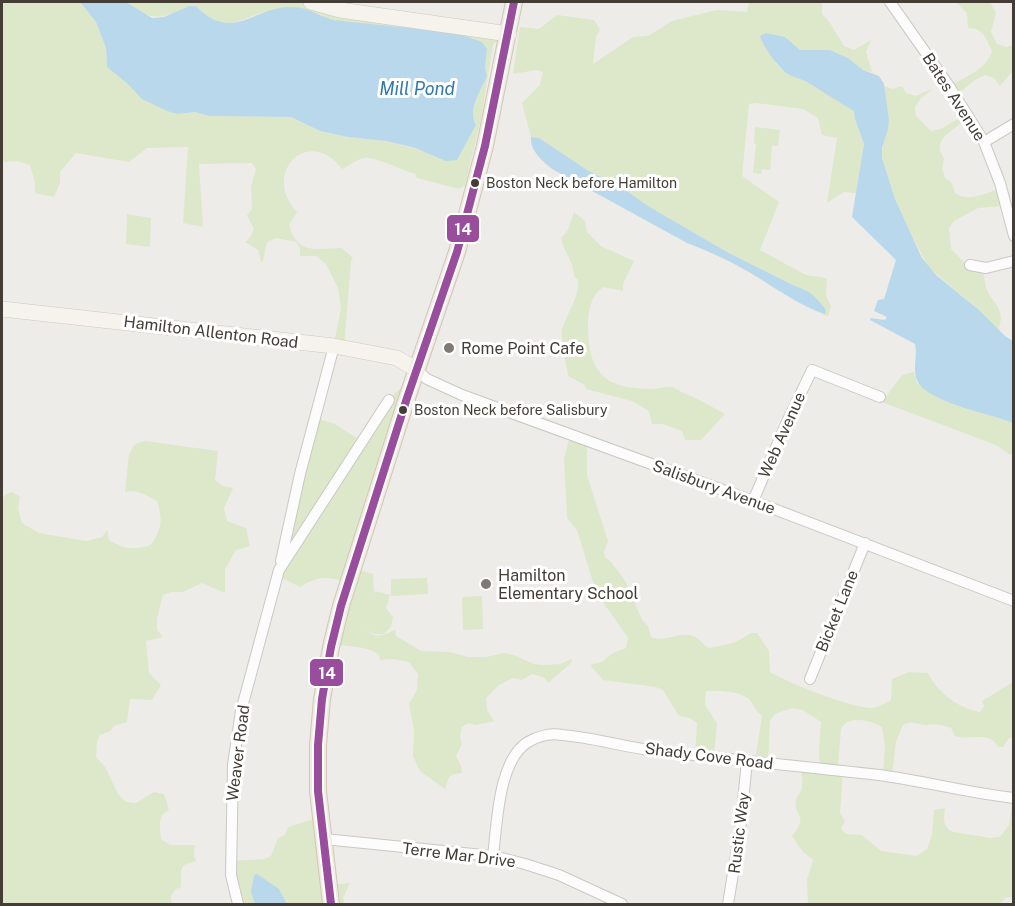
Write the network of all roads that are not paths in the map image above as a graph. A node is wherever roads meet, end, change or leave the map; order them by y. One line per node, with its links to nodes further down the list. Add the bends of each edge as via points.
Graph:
1 (312, 2): 4 (street)
2 (514, 2): 5 (main road)
3 (890, 2): 7 (street, Bates Avenue)
4 (327, 4): 5 (street, via 340,10 400,20)
5 (509, 34): 13 (main road, via 457,252)
6 (1014, 124): 7 (street)
7 (984, 142): 8 (street, Bates Avenue)
8 (1014, 236)
9 (1014, 261): 10 (street, via 986,268)
10 (970, 265)
11 (2, 309): 12 (street, Hamilton Allenton Road)
12 (334, 346): 13 (street, Hamilton Allenton Road, via 397,358); 18 (street, Weaver Road)
13 (417, 370): 16 (street, Salisbury Avenue, via 427,380 462,395); 23 (main road, via 331,647 318,745)
14 (880, 397): 16 (street, Web Avenue, via 812,370)
15 (389, 400): 18 (street, Weaver Road)
16 (753, 501): 17 (street, Salisbury Avenue)
17 (865, 543): 19 (street, Salisbury Avenue); 20 (street, Bicket Lane)
18 (279, 570): 25 (street, Weaver Road, via 241,711 233,765 231,875)
19 (1014, 601)
20 (810, 679)
21 (747, 761): 22 (street, Shady Cove Road, via 881,776); 24 (street, Shady Cove Road, via 561,734 538,736 525,743 508,767); 28 (street, Rustic Way)
22 (1014, 798)
23 (324, 839): 24 (street, Terre Mar Drive); 26 (main road)
24 (493, 856): 27 (street, Terre Mar Drive, via 559,875)
25 (238, 904)
26 (331, 904)
27 (622, 904)
28 (728, 904)

